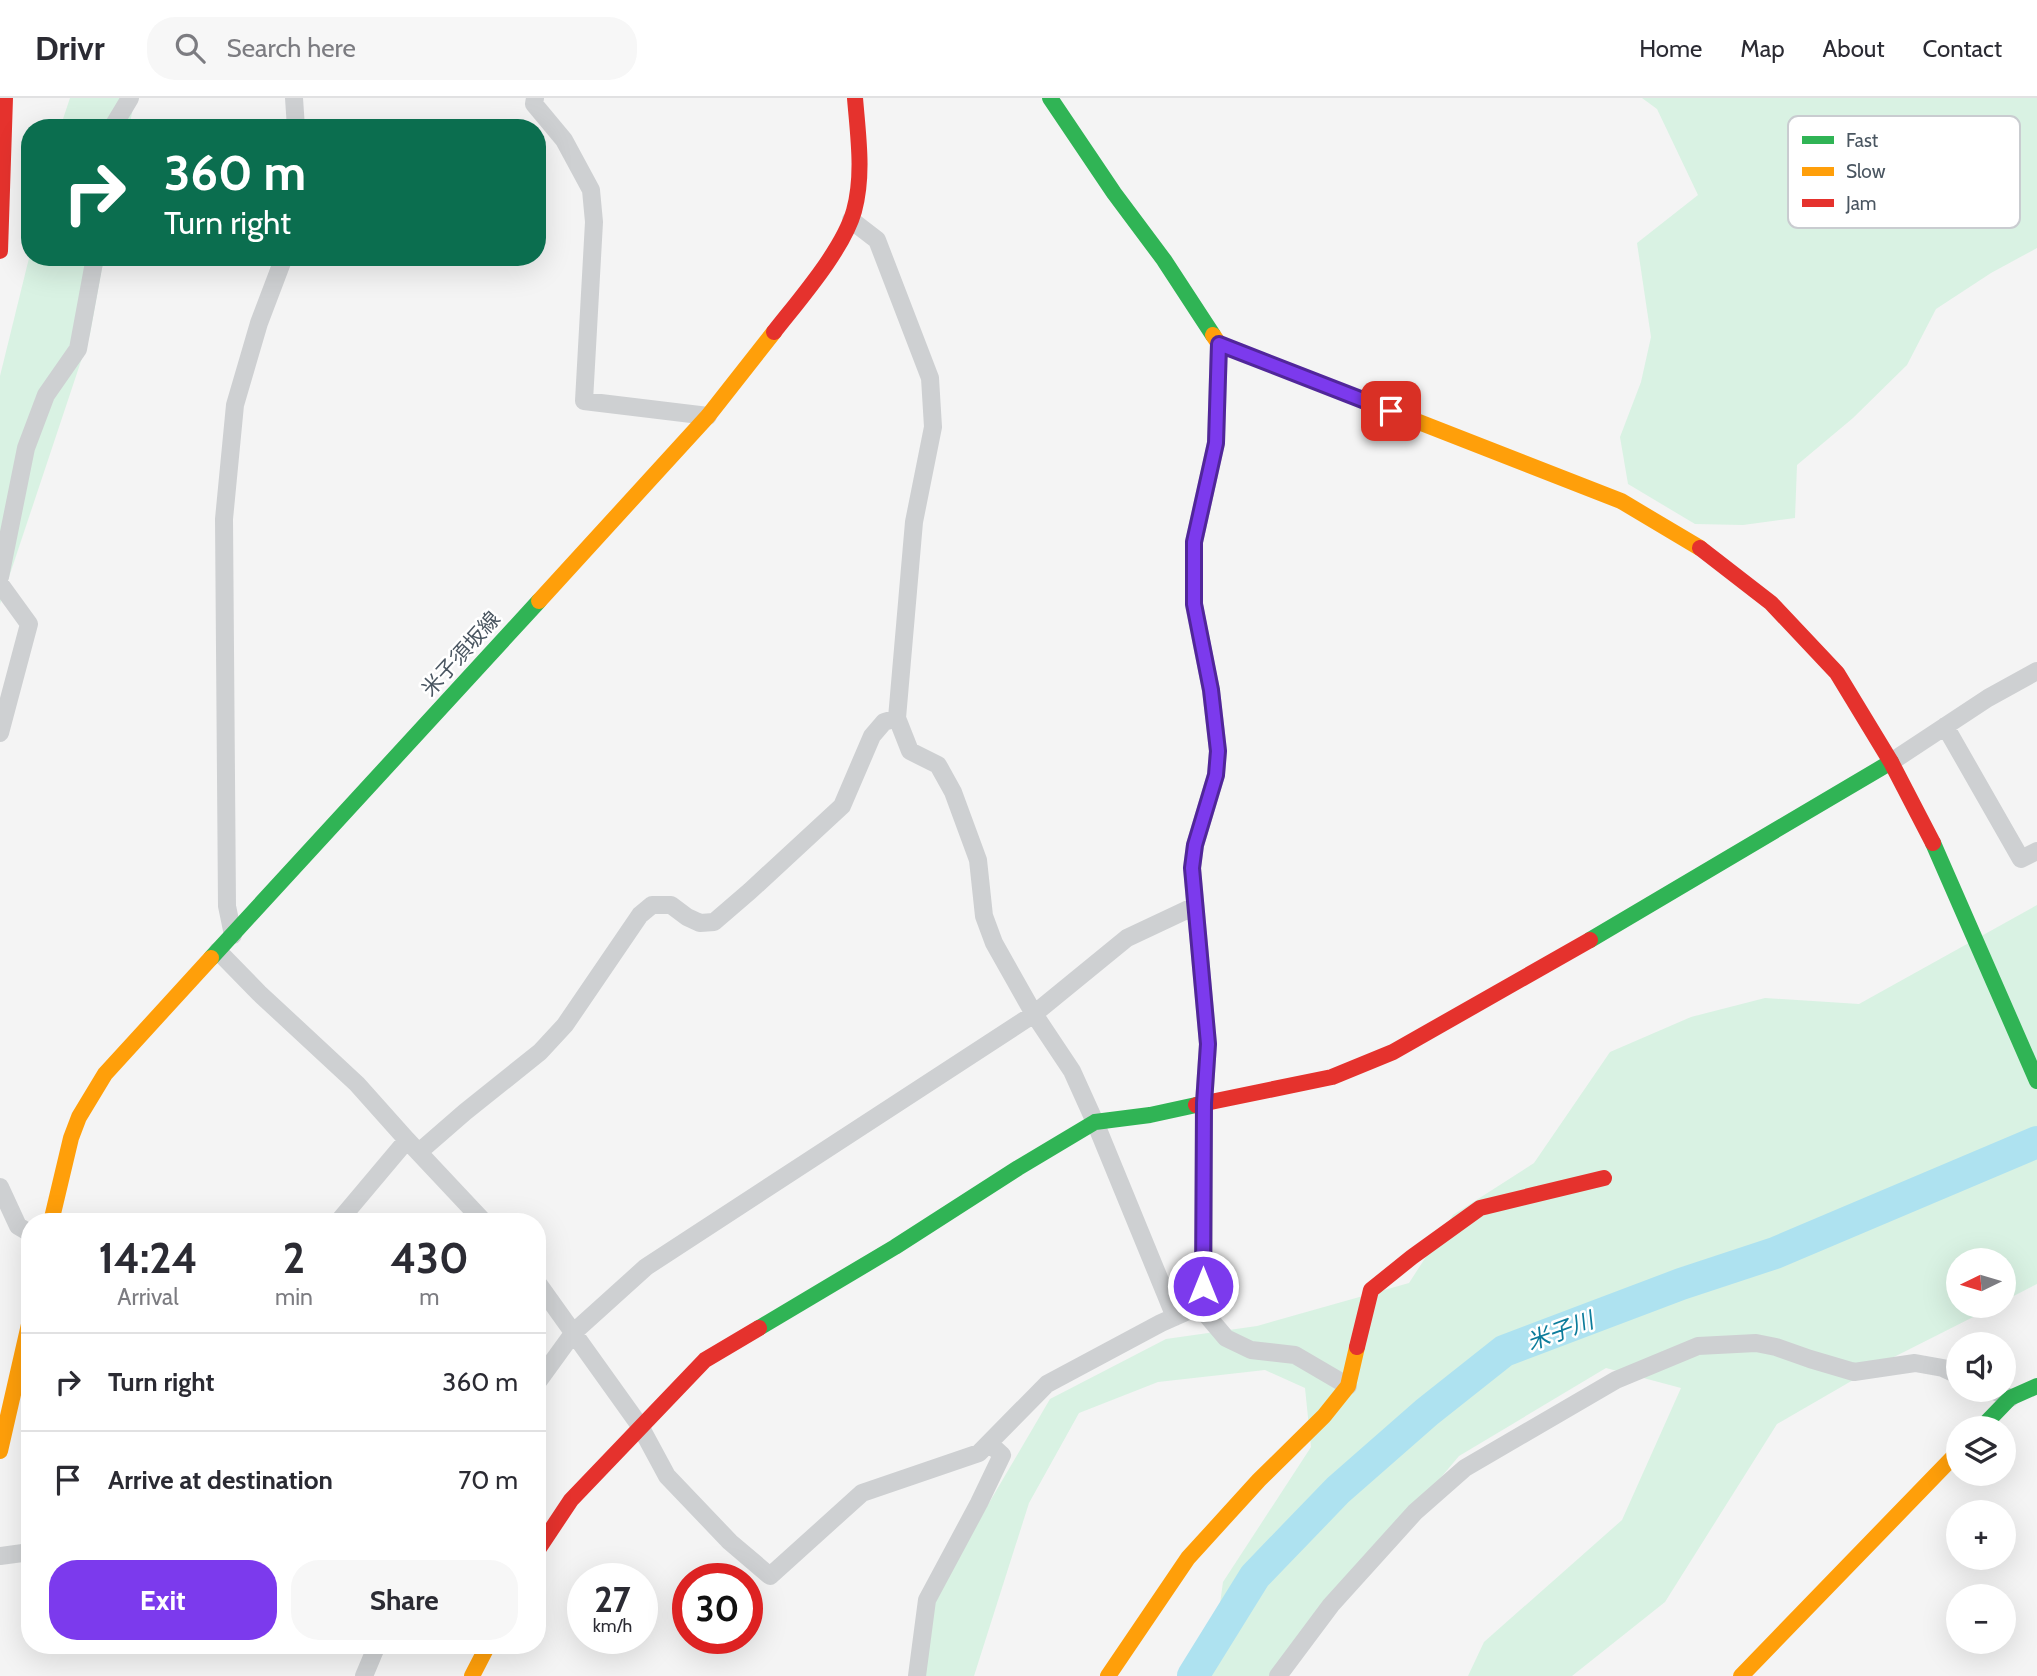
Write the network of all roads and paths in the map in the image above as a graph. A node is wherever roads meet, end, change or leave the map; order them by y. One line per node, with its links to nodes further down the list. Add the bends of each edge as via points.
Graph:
1 (5, 98): 10 (street)
2 (130, 98): 7 (street)
3 (294, 98): 8 (street)
4 (535, 98): 14 (street, via 534,104 564,140 591,190 594,222 584,401)
5 (855, 98): 9 (street, 米子須坂線, via 859,178)
6 (1050, 98): 13 (street)
7 (117, 119)
8 (295, 119)
9 (851, 220): 14 (street, 米子須坂線, via 772,337); 19 (street, via 877,240 930,378 933,426 915,522)
10 (0, 251)
11 (93, 266): 15 (street, via 78,349 47,394 26,448)
12 (281, 266): 25 (street, via 235,405 224,519 228,906)
13 (1219, 344): 22 (street, via 1621,501 1692,542 1771,603 1837,673); 24 (street, via 1216,443 1194,542 1194,604 1218,751 1216,775 1195,845)
14 (708, 415): 25 (street, 米子須坂線)
15 (0, 577)
16 (0, 584): 21 (street, via 29,624)
17 (2032, 675): 18 (street); 20 (street)
18 (2037, 694)
19 (897, 718): 27 (street, via 910,751 937,765 953,792 978,860 984,916); 31 (street, via 884,722 872,736 842,806 750,891 714,922 699,923 671,905 652,905 640,915 565,1025 540,1052 465,1112)
20 (1945, 726): 22 (street); 23 (street, via 2021,859)
21 (0, 733)
22 (1891, 762): 28 (street, via 1927,830); 29 (street, via 1393,1052 1332,1077)
23 (2037, 851)
24 (1195, 906): 27 (street, via 1127,938); 29 (street, via 1208,1044)
25 (233, 935): 26 (street, 米子須坂線)
26 (218, 951): 31 (street, via 357,1084); 34 (street, 米子須坂線, via 105,1074 71,1138)
27 (1034, 1014): 30 (street, via 1072,1071); 41 (street, via 646,1267)
28 (2037, 1081)
29 (1204, 1103): 30 (street); 39 (street)
30 (1095, 1122): 40 (street); 50 (street, via 705,1360)
31 (413, 1146): 35 (street); 36 (street)
32 (1604, 1178): 45 (street, via 1480,1208 1371,1290)
33 (0, 1188): 37 (street)
34 (53, 1213)
35 (347, 1213)
36 (476, 1213)
37 (21, 1228)
38 (546, 1294): 41 (street)
39 (1203, 1312): 40 (street, via 1188,1311); 45 (street, via 1226,1338 1251,1350 1295,1355)
40 (1174, 1317): 51 (street, via 1047,1384)
41 (574, 1332): 44 (street); 50 (street)
42 (21, 1359): 52 (street)
43 (1946, 1369): 63 (street, via 1915,1363 1854,1372 1756,1343 1698,1346 1616,1380 1465,1468 1415,1512 1331,1605)
44 (546, 1371)
45 (1348, 1385): 62 (street, via 1188,1558)
46 (2037, 1386): 47 (street)
47 (2016, 1395)
48 (2006, 1402): 49 (street)
49 (1993, 1416)
50 (640, 1426): 51 (street, via 667,1476 770,1576 862,1493 979,1453); 54 (street, via 571,1500)
51 (989, 1443): 61 (street, via 1002,1455 928,1600)
52 (0, 1451)
53 (1946, 1464): 64 (street)
54 (546, 1538)
55 (21, 1553): 56 (street)
56 (0, 1556)
57 (373, 1654): 59 (street)
58 (483, 1654): 60 (street)
59 (364, 1676)
60 (472, 1676)
61 (917, 1676)
62 (1108, 1676)
63 (1278, 1676)
64 (1741, 1676)

